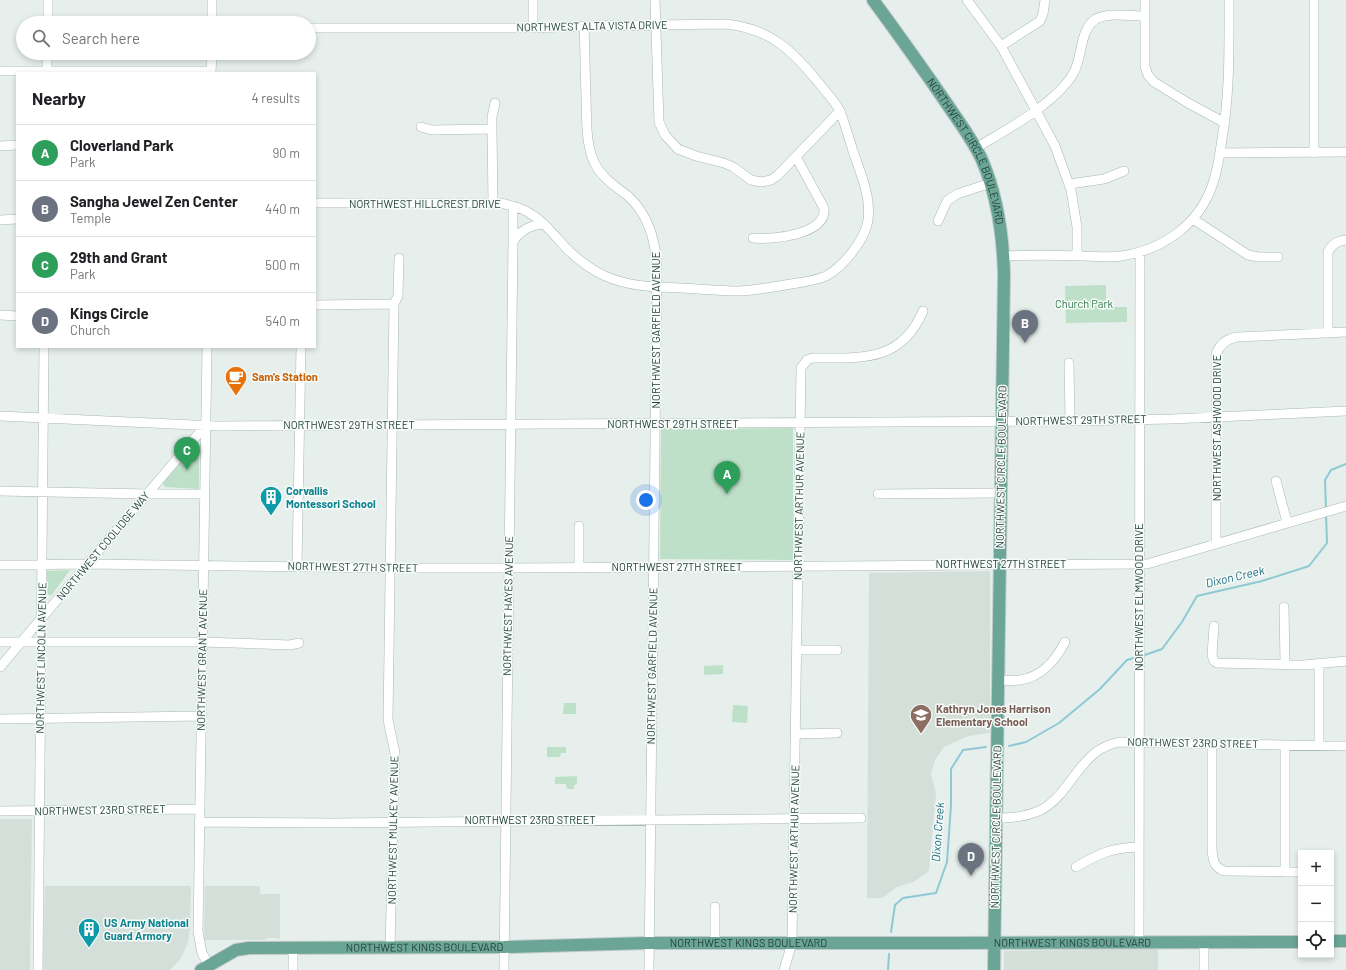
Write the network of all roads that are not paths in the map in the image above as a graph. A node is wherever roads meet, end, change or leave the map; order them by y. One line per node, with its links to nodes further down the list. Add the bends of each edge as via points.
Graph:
1 (48, 0): 11 (street)
2 (212, 0): 12 (street)
3 (533, 0): 17 (street)
4 (655, 0): 14 (street)
5 (873, 0): 32 (main road, NORTHWEST CIRCLE BOULEVARD)
6 (967, 0): 18 (street)
7 (1045, 0): 18 (street, via 1040,21)
8 (1146, 0): 13 (street)
9 (1229, 0): 27 (street)
10 (1314, 0): 33 (street)
11 (48, 16)
12 (212, 16)
13 (1145, 16): 25 (street, via 1108,16 1096,19 1083,37 1080,56 1073,74 1058,94); 27 (street, via 1145,66 1151,79 1170,93)
14 (656, 25): 15 (street, NORTHWEST ALTA VISTA DRIVE); 26 (street, NORTHWEST ALTA VISTA DRIVE, via 726,24 762,33 779,43 805,66); 36 (street, via 660,122 665,135 672,143 684,152 724,163 751,180 761,182 777,176)
15 (584, 26): 17 (street, NORTHWEST ALTA VISTA DRIVE); 56 (street, NORTHWEST GARFIELD AVENUE, via 590,151 601,172 632,200 652,233 656,249)
16 (316, 28): 17 (street, NORTHWEST ALTA VISTA DRIVE)
17 (533, 28)
18 (1002, 46): 25 (street)
19 (48, 60): 22 (street)
20 (212, 60): 23 (street)
21 (0, 71): 22 (street)
22 (47, 72): 23 (street)
23 (211, 72)
24 (495, 103): 29 (street)
25 (1036, 110): 32 (street); 39 (street, via 1055,146)
26 (840, 111): 36 (street); 56 (street, NORTHWEST HILLCREST DRIVE, via 863,178 868,210 864,233 843,263 819,278 758,289 739,291)
27 (1225, 123): 35 (street)
28 (421, 127): 29 (street, via 432,130)
29 (492, 129): 41 (street)
30 (16, 145): 31 (street)
31 (0, 146)
32 (976, 148): 38 (main road, NORTHWEST CIRCLE BOULEVARD)
33 (1314, 152): 34 (street); 35 (street)
34 (1346, 152)
35 (1220, 153): 44 (street, via 1213,184)
36 (796, 157): 48 (street, via 824,208 822,219 788,236)
37 (1124, 171): 39 (street, via 1104,180)
38 (991, 183): 46 (street, via 956,194 947,201); 52 (main road, NORTHWEST CIRCLE BOULEVARD, via 1000,219)
39 (1070, 184): 53 (street, via 1077,227)
40 (316, 203): 41 (street, NORTHWEST HILLCREST DRIVE)
41 (493, 203): 42 (street, NORTHWEST HILLCREST DRIVE)
42 (513, 206): 47 (street, NORTHWEST HILLCREST DRIVE, via 527,211); 50 (street, NORTHWEST HAYES AVENUE)
43 (16, 219): 45 (street)
44 (1193, 219): 51 (street, via 1175,236); 54 (street, via 1248,255)
45 (0, 220)
46 (938, 221)
47 (544, 224): 50 (street, via 527,227); 56 (street, NORTHWEST HILLCREST DRIVE, via 575,257 596,271 626,283)
48 (753, 238)
49 (1346, 240): 63 (street, via 1334,244 1328,252)
50 (513, 242): 76 (street, NORTHWEST HAYES AVENUE)
51 (1139, 252): 53 (street, via 1120,256); 72 (street, NORTHWEST ELMWOOD DRIVE)
52 (1003, 256): 53 (street); 73 (main road, NORTHWEST CIRCLE BOULEVARD)
53 (1077, 256)
54 (1278, 257)
55 (399, 258): 57 (street, NORTHWEST MULKEY AVENUE, via 398,296)
56 (657, 287): 77 (street, NORTHWEST GARFIELD AVENUE)
57 (394, 304): 58 (street); 78 (street, NORTHWEST MULKEY AVENUE)
58 (316, 305)
59 (923, 311): 75 (street, NORTHWEST ARTHUR AVENUE, via 913,330 890,350 862,358 812,358 803,363 800,371)
60 (0, 315): 61 (street)
61 (16, 316)
62 (1346, 332): 63 (street, NORTHWEST ASHWOOD DRIVE)
63 (1328, 333): 70 (street, NORTHWEST ASHWOOD DRIVE, via 1237,337 1226,340 1216,355)
64 (44, 348): 71 (street, NORTHWEST LINCOLN AVENUE)
65 (207, 348): 79 (street, NORTHWEST GRANT AVENUE)
66 (301, 348): 80 (street)
67 (1069, 363): 74 (street)
68 (1346, 411): 70 (street, NORTHWEST 29TH STREET)
69 (0, 416): 71 (street, NORTHWEST 29TH STREET)
70 (1216, 417): 72 (street, NORTHWEST 29TH STREET); 93 (street, NORTHWEST ASHWOOD DRIVE)
71 (43, 418): 79 (street, NORTHWEST 29TH STREET); 85 (street, NORTHWEST LINCOLN AVENUE)
72 (1139, 419): 74 (street, NORTHWEST 29TH STREET); 96 (street, NORTHWEST ELMWOOD DRIVE)
73 (1002, 421): 74 (street, NORTHWEST 29TH STREET); 75 (street, NORTHWEST 29TH STREET); 86 (main road, NORTHWEST CIRCLE BOULEVARD)
74 (1070, 421)
75 (800, 423): 77 (street, NORTHWEST 29TH STREET); 101 (street, NORTHWEST ARTHUR AVENUE)
76 (511, 424): 77 (street, NORTHWEST 29TH STREET); 78 (street, NORTHWEST 29TH STREET); 104 (street, NORTHWEST HAYES AVENUE)
77 (655, 424): 102 (street, NORTHWEST GARFIELD AVENUE)
78 (392, 425): 80 (street, NORTHWEST 29TH STREET); 103 (street, NORTHWEST MULKEY AVENUE)
79 (205, 426): 80 (street, NORTHWEST 29TH STREET); 81 (street, NORTHWEST COOLIDGE WAY); 82 (street, NORTHWEST GRANT AVENUE)
80 (299, 426): 100 (street)
81 (190, 444): 82 (street); 87 (street, NORTHWEST COOLIDGE WAY)
82 (205, 450): 88 (street, NORTHWEST GRANT AVENUE)
83 (1276, 481): 91 (street)
84 (0, 491): 85 (street)
85 (42, 491): 87 (street); 98 (street, NORTHWEST LINCOLN AVENUE)
86 (1000, 493): 89 (street); 95 (main road, NORTHWEST CIRCLE BOULEVARD)
87 (147, 494): 88 (street); 94 (street, NORTHWEST COOLIDGE WAY)
88 (204, 494): 99 (street, NORTHWEST GRANT AVENUE)
89 (878, 494)
90 (1346, 506): 91 (street, NORTHWEST 27TH STREET)
91 (1287, 522): 93 (street, NORTHWEST 27TH STREET)
92 (579, 526): 105 (street)
93 (1216, 544): 96 (street, NORTHWEST 27TH STREET, via 1167,559)
94 (88, 564): 98 (street, NORTHWEST 27TH STREET); 99 (street, NORTHWEST 27TH STREET); 107 (street, NORTHWEST COOLIDGE WAY)
95 (999, 564): 96 (street, NORTHWEST 27TH STREET); 101 (street, NORTHWEST 27TH STREET); 121 (main road, NORTHWEST CIRCLE BOULEVARD)
96 (1139, 564): 127 (street, NORTHWEST ELMWOOD DRIVE)
97 (0, 565): 98 (street, NORTHWEST 27TH STREET)
98 (42, 565): 107 (street, NORTHWEST LINCOLN AVENUE)
99 (203, 565): 100 (street, NORTHWEST 27TH STREET); 111 (street, NORTHWEST GRANT AVENUE)
100 (297, 566): 103 (street, NORTHWEST 27TH STREET)
101 (798, 566): 102 (street, NORTHWEST 27TH STREET); 115 (street, NORTHWEST ARTHUR AVENUE)
102 (654, 567): 105 (street, NORTHWEST 27TH STREET); 139 (street, NORTHWEST GARFIELD AVENUE)
103 (390, 568): 104 (street, NORTHWEST 27TH STREET); 141 (street, NORTHWEST MULKEY AVENUE, via 388,720 395,753)
104 (508, 568): 105 (street, NORTHWEST 27TH STREET); 138 (street, NORTHWEST HAYES AVENUE)
105 (579, 568)
106 (1284, 607): 118 (street)
107 (41, 619): 110 (street, NORTHWEST COOLIDGE WAY); 113 (street, NORTHWEST LINCOLN AVENUE)
108 (1214, 626): 118 (street, via 1214,661 1221,664)
109 (0, 642): 110 (street)
110 (21, 642): 113 (street); 120 (street, NORTHWEST COOLIDGE WAY)
111 (202, 642): 113 (street); 114 (street); 122 (street, NORTHWEST GRANT AVENUE)
112 (1065, 642): 121 (street, via 1052,662 1035,674 1020,680)
113 (40, 643): 123 (street, NORTHWEST LINCOLN AVENUE)
114 (299, 643)
115 (798, 650): 116 (street); 125 (street, NORTHWEST ARTHUR AVENUE)
116 (837, 650)
117 (1346, 661): 119 (street)
118 (1285, 664): 119 (street)
119 (1319, 664): 130 (street)
120 (0, 667)
121 (997, 680): 137 (main road, NORTHWEST CIRCLE BOULEVARD)
122 (201, 716): 123 (street); 132 (street, NORTHWEST GRANT AVENUE)
123 (40, 718): 124 (street); 134 (street, NORTHWEST LINCOLN AVENUE)
124 (0, 719)
125 (796, 734): 126 (street); 135 (street, NORTHWEST ARTHUR AVENUE)
126 (837, 734)
127 (1139, 743): 128 (street, NORTHWEST 23RD STREET); 137 (street, NORTHWEST 23RD STREET, via 1119,742 1097,752 1052,802 1041,809 1021,817); 142 (street, NORTHWEST ELMWOOD DRIVE)
128 (1212, 743): 129 (street, NORTHWEST 23RD STREET); 144 (street, via 1214,863 1225,871)
129 (1285, 745): 130 (street, NORTHWEST 23RD STREET); 144 (street)
130 (1319, 745): 131 (street, NORTHWEST 23RD STREET)
131 (1346, 746)
132 (200, 809): 134 (street, NORTHWEST 23RD STREET); 140 (street, NORTHWEST GRANT AVENUE)
133 (0, 811): 134 (street, NORTHWEST 23RD STREET)
134 (39, 811): 160 (street, NORTHWEST LINCOLN AVENUE)
135 (794, 818): 136 (street, NORTHWEST 23RD STREET); 139 (street, NORTHWEST 23RD STREET); 155 (street, NORTHWEST ARTHUR AVENUE)
136 (861, 818)
137 (996, 818): 149 (main road, NORTHWEST CIRCLE BOULEVARD)
138 (505, 820): 139 (street, NORTHWEST 23RD STREET); 141 (street, NORTHWEST 23RD STREET); 157 (street, NORTHWEST HAYES AVENUE)
139 (650, 820): 152 (street, NORTHWEST GARFIELD AVENUE)
140 (199, 822): 141 (street, NORTHWEST 23RD STREET); 159 (street, NORTHWEST GRANT AVENUE, via 198,932)
141 (394, 822): 156 (street, NORTHWEST MULKEY AVENUE)
142 (1139, 847): 143 (street, via 1102,852); 150 (street, NORTHWEST ELMWOOD DRIVE)
143 (1076, 867)
144 (1285, 872): 145 (street)
145 (1298, 872)
146 (715, 907): 154 (street)
147 (1334, 941): 148 (main road)
148 (1346, 941)
149 (994, 942): 150 (main road, NORTHWEST KINGS BOULEVARD); 155 (main road, NORTHWEST KINGS BOULEVARD); 165 (main road, NORTHWEST CIRCLE BOULEVARD)
150 (1139, 942): 153 (main road, NORTHWEST KINGS BOULEVARD)
151 (1298, 942): 153 (main road, NORTHWEST KINGS BOULEVARD)
152 (648, 943): 154 (main road, NORTHWEST KINGS BOULEVARD); 157 (main road, NORTHWEST KINGS BOULEVARD); 163 (street, NORTHWEST GARFIELD AVENUE)
153 (1204, 943): 166 (street)
154 (715, 944): 155 (main road, NORTHWEST KINGS BOULEVARD)
155 (792, 944): 164 (street, NORTHWEST ARTHUR AVENUE)
156 (390, 947): 157 (main road, NORTHWEST KINGS BOULEVARD); 158 (main road, NORTHWEST KINGS BOULEVARD)
157 (504, 947): 162 (street, NORTHWEST HAYES AVENUE)
158 (293, 948): 159 (main road, NORTHWEST KINGS BOULEVARD, via 242,948 228,954); 161 (street)
159 (208, 969)
160 (38, 970)
161 (293, 970)
162 (504, 970)
163 (648, 970)
164 (784, 970)
165 (994, 970)
166 (1204, 970)

